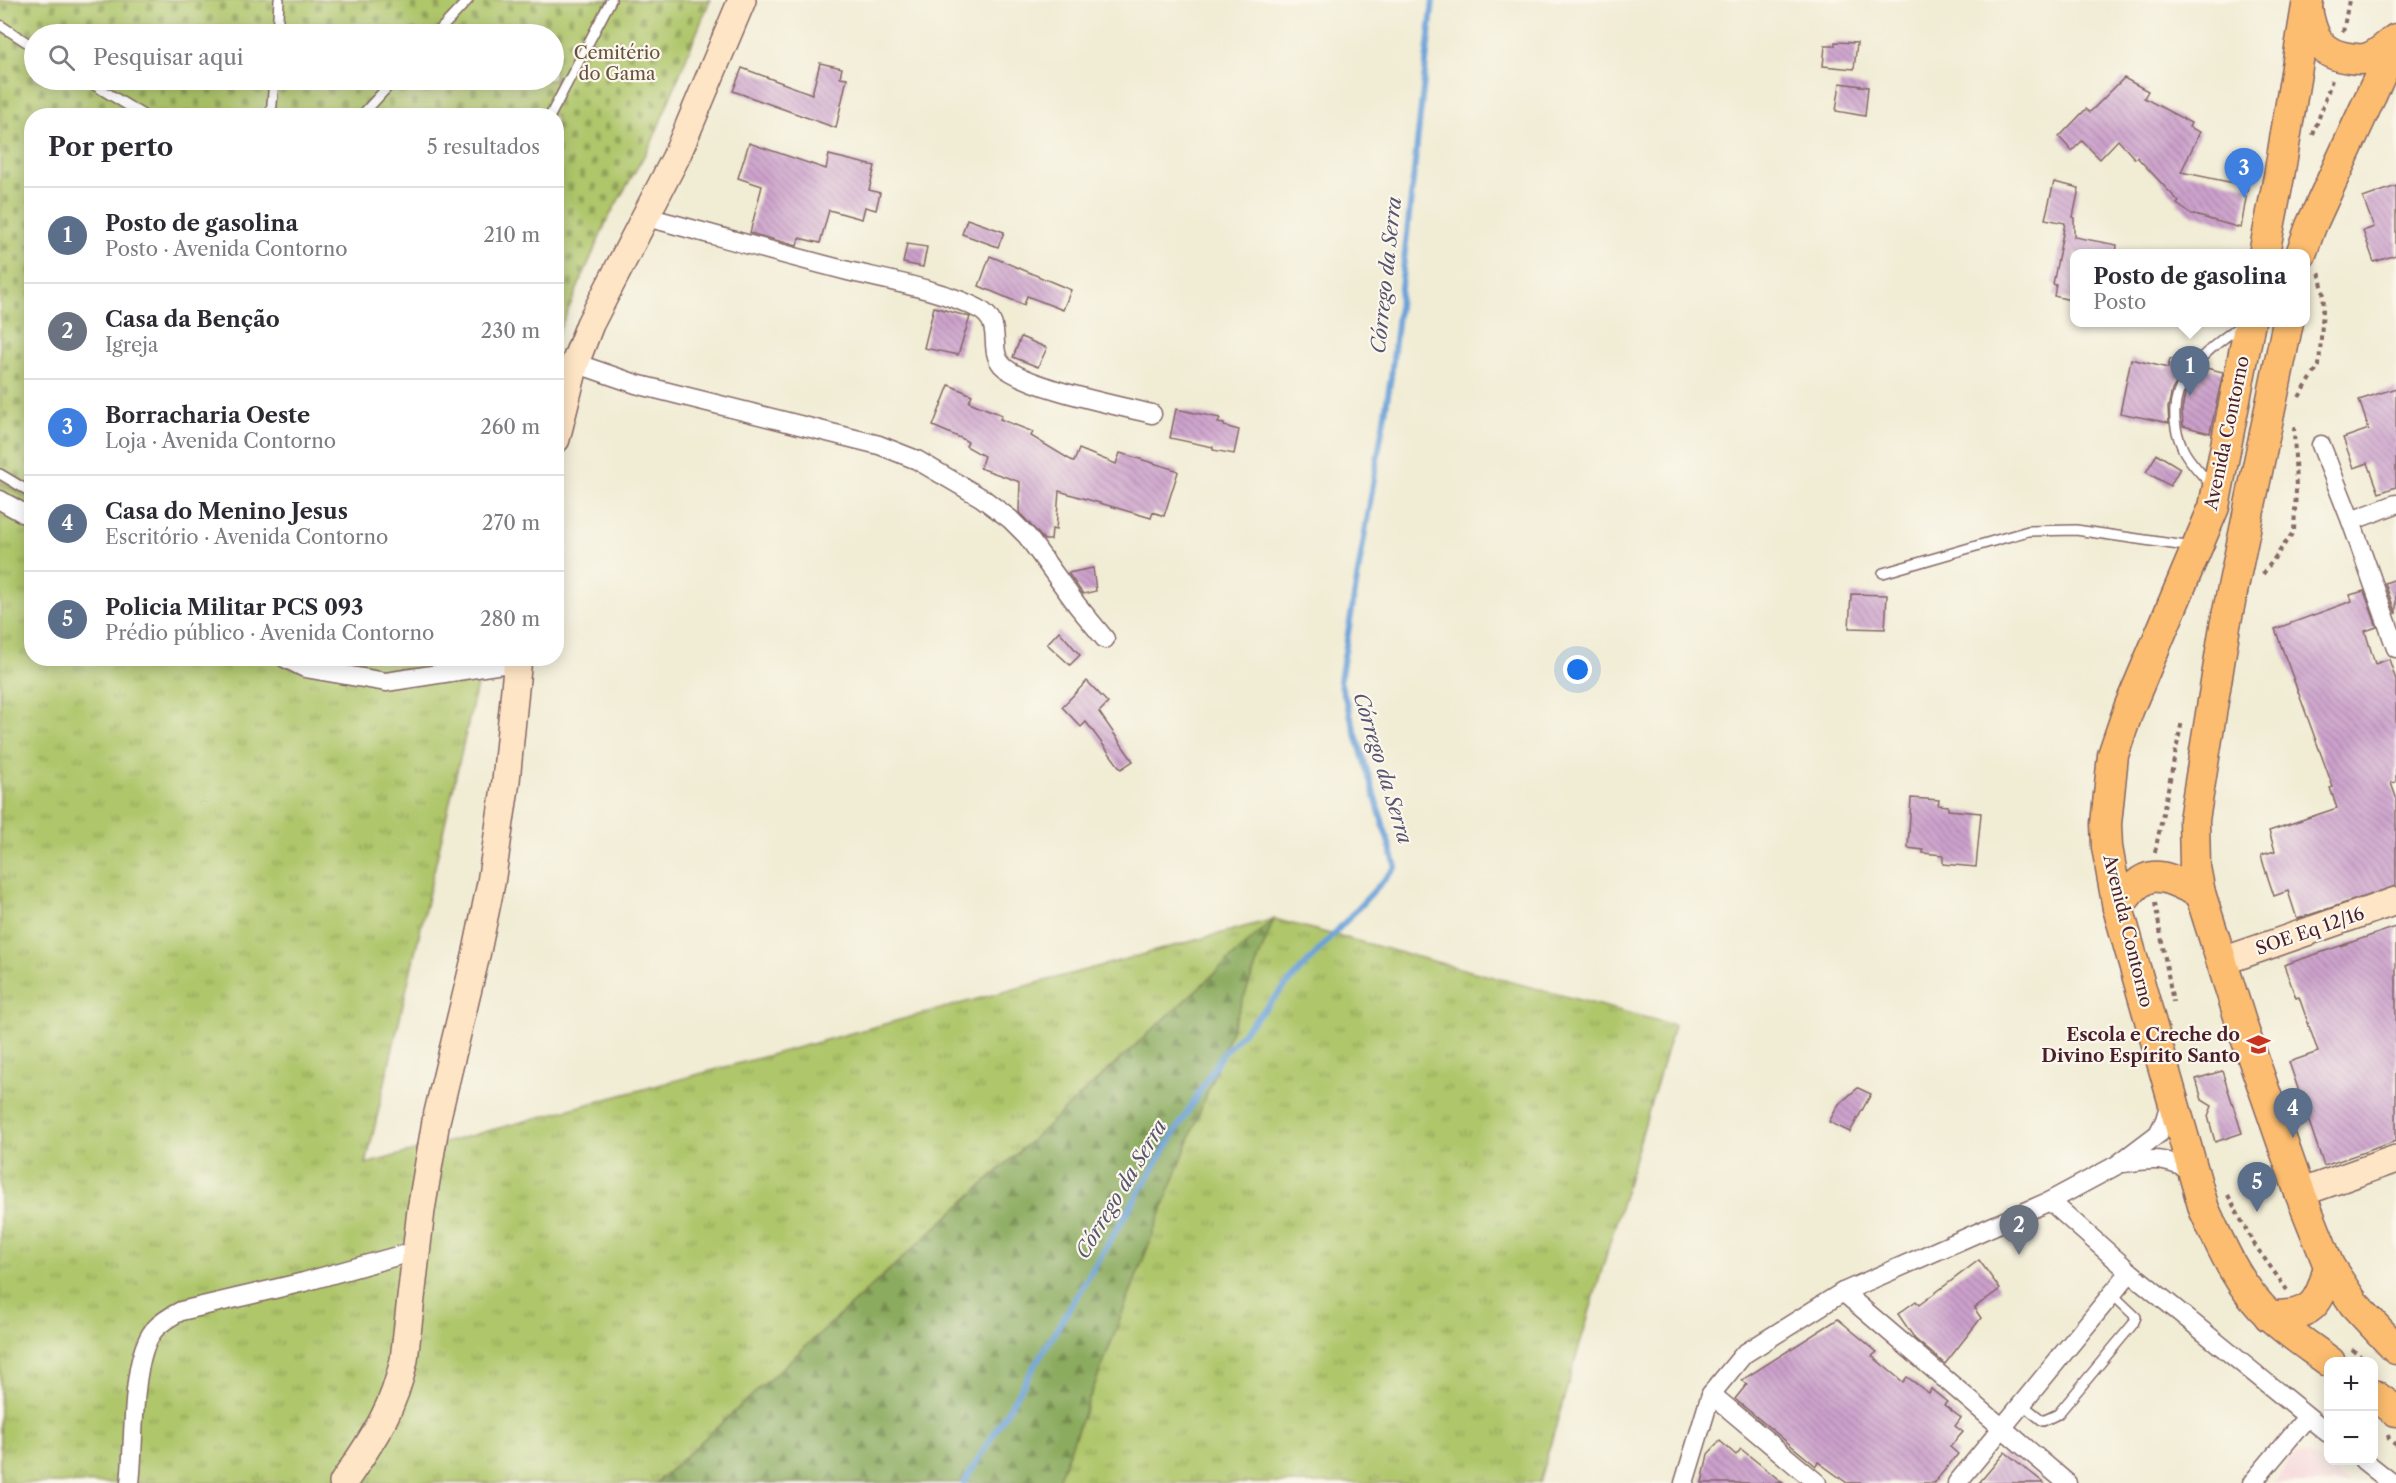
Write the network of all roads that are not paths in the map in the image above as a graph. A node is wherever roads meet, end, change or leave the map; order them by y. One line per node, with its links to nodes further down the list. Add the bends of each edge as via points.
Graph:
1 (279, 0): 6 (lane)
2 (468, 0): 7 (lane)
3 (611, 0): 11 (lane)
4 (742, 0): 20 (street, via 676,157)
5 (2308, 3): 9 (main road, via 2310,27 2329,53 2368,58); 22 (main road)
6 (278, 24)
7 (445, 24)
8 (0, 25): 10 (lane)
9 (2396, 40): 21 (main road)
10 (24, 41)
11 (564, 89)
12 (102, 90): 16 (lane)
13 (273, 90): 17 (lane)
14 (385, 90): 18 (lane)
15 (564, 90): 19 (lane)
16 (132, 108)
17 (272, 108)
18 (368, 108)
19 (554, 108)
20 (646, 217): 26 (street, via 605,292); 28 (street, via 922,290 978,309 993,324 998,358 1003,366 1059,390)
21 (2306, 240)
22 (2265, 249)
23 (2238, 327): 32 (lane, via 2210,347 2185,376 2174,406 2184,452)
24 (2249, 327): 32 (main road, Avenida Contorno)
25 (2285, 335): 38 (main road, Avenida Contorno)
26 (574, 363): 27 (street); 40 (street, via 636,384 879,444 917,460 1010,519)
27 (564, 405)
28 (1152, 414)
29 (2321, 445): 36 (street)
30 (0, 474): 31 (lane)
31 (24, 488)
32 (2216, 499): 37 (main road, Avenida Contorno); 38 (main road)
33 (0, 500): 35 (street)
34 (2396, 504): 36 (street)
35 (24, 514)
36 (2351, 521): 41 (street)
37 (2198, 548): 39 (lane, via 2076,530 2028,531); 47 (main road, Avenida Contorno, via 2129,708 2113,755 2106,824)
38 (2241, 555): 45 (main road, Avenida Contorno, via 2223,637 2194,820 2193,845)
39 (1883, 573)
40 (1105, 639)
41 (2396, 648)
42 (301, 666): 43 (street, via 386,682)
43 (482, 666)
44 (517, 666): 55 (street, via 506,781 490,883 436,1121)
45 (2200, 893): 47 (main road, via 2173,880 2150,876 2134,886); 48 (main road, Avenida Contorno)
46 (2396, 901): 48 (street, SOE Eq 12/16)
47 (2118, 908): 49 (main road, Avenida Contorno)
48 (2223, 961): 53 (main road, Avenida Contorno)
49 (2172, 1098): 51 (street, via 2158,1134); 52 (main road, Avenida Contorno)
50 (2396, 1159): 53 (street)
51 (2117, 1165): 52 (street, via 2152,1158); 54 (street)
52 (2191, 1170): 60 (main road, Avenida Contorno, via 2221,1245 2244,1286)
53 (2300, 1193): 56 (main road, Avenida Contorno)
54 (2050, 1201): 57 (street); 58 (street)
55 (415, 1251): 71 (street, via 181,1311 165,1320 148,1340 139,1366); 72 (street, via 399,1384 376,1436)
56 (2329, 1266): 60 (main road, via 2313,1305 2291,1316); 61 (main road, Avenida Contorno, via 2354,1304)
57 (2130, 1272): 59 (street); 67 (street)
58 (1843, 1292): 63 (street, via 1744,1354); 68 (street)
59 (2113, 1295): 65 (street); 65 (lane, via 2136,1317 2133,1324 2058,1414 2043,1421)
60 (2269, 1316): 62 (main road, Avenida Contorno)
61 (2396, 1349)
62 (2340, 1354)
63 (1711, 1395): 73 (street); 74 (street)
64 (2378, 1398): 66 (main road)
65 (2023, 1405): 68 (street)
66 (2396, 1411)
67 (2307, 1417): 69 (street); 77 (street)
68 (2003, 1428): 75 (street); 76 (street)
69 (2324, 1430)
70 (2368, 1465): 78 (street)
71 (130, 1483)
72 (344, 1483)
73 (1684, 1483)
74 (1817, 1483)
75 (1957, 1483)
76 (2067, 1483)
77 (2252, 1483)
78 (2392, 1483)

